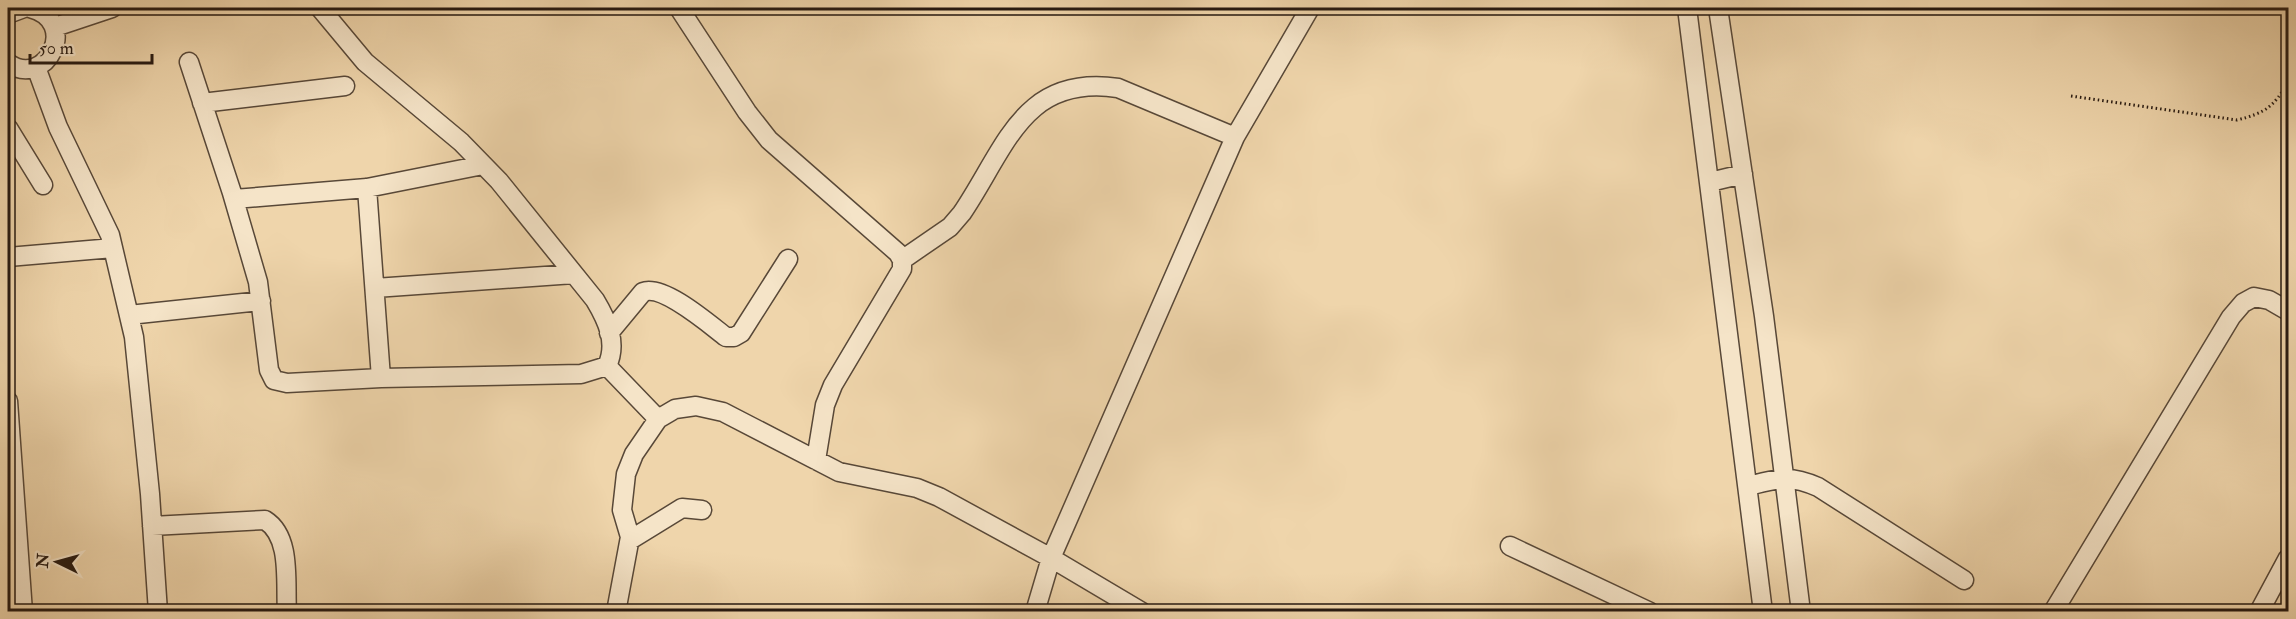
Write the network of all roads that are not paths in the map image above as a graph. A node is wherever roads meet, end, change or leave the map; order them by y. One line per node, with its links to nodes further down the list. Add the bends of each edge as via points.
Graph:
1 (35, 8): 8 (street); 9 (street, via 50,18)
2 (112, 8): 9 (street)
3 (320, 8): 17 (street, via 365,62)
4 (679, 8): 26 (street, via 769,140)
5 (1310, 8): 16 (street)
6 (1687, 8): 19 (street)
7 (1718, 8): 18 (street)
8 (8, 14)
9 (55, 27): 12 (street, via 53,51)
10 (189, 62): 14 (street)
11 (8, 63): 12 (street, via 25,69)
12 (36, 67): 23 (street, via 58,127)
13 (345, 86): 14 (street)
14 (202, 103): 22 (street)
15 (8, 128): 20 (street)
16 (1235, 137): 26 (street, via 1118,88 1079,86 1049,95 1024,117 950,227); 44 (street)
17 (483, 165): 21 (street); 27 (street)
18 (1743, 174): 19 (street); 38 (street)
19 (1710, 182): 39 (street)
20 (43, 185)
21 (367, 188): 22 (street); 28 (street)
22 (234, 199): 29 (street)
23 (113, 248): 24 (street); 31 (street)
24 (8, 257)
25 (788, 259): 32 (street, via 741,333 734,337 726,337 664,294 649,289 643,291)
26 (902, 260): 37 (street, via 902,269 833,385 825,405)
27 (574, 274): 28 (street); 32 (street, via 595,300)
28 (375, 288): 34 (street)
29 (261, 301): 31 (street); 34 (street, via 269,370 274,380 287,383)
30 (2289, 311): 57 (street, via 2254,297 2231,317)
31 (129, 315): 41 (street, via 135,337)
32 (609, 333): 33 (street, via 612,350)
33 (607, 366): 34 (street, via 581,374); 36 (street)
34 (381, 378)
35 (8, 401): 46 (street)
36 (658, 419): 37 (street, via 686,407 723,412); 42 (street, via 634,454 626,474 622,510)
37 (816, 460): 44 (street, via 839,472 939,496)
38 (1784, 477): 39 (street); 47 (street, via 1818,487); 56 (street)
39 (1748, 486): 55 (street)
40 (702, 510): 42 (street, via 682,508)
41 (152, 526): 49 (street); 50 (street, via 265,520 276,527 282,538)
42 (630, 540): 51 (street)
43 (1510, 546): 54 (street)
44 (1051, 558): 52 (street); 53 (street)
45 (2289, 558): 58 (street)
46 (14, 566): 48 (street)
47 (1964, 580)
48 (24, 612)
49 (158, 612)
50 (287, 612)
51 (616, 612)
52 (1035, 612)
53 (1142, 612)
54 (1650, 612)
55 (1763, 612)
56 (1801, 612)
57 (2053, 612)
58 (2259, 612)

